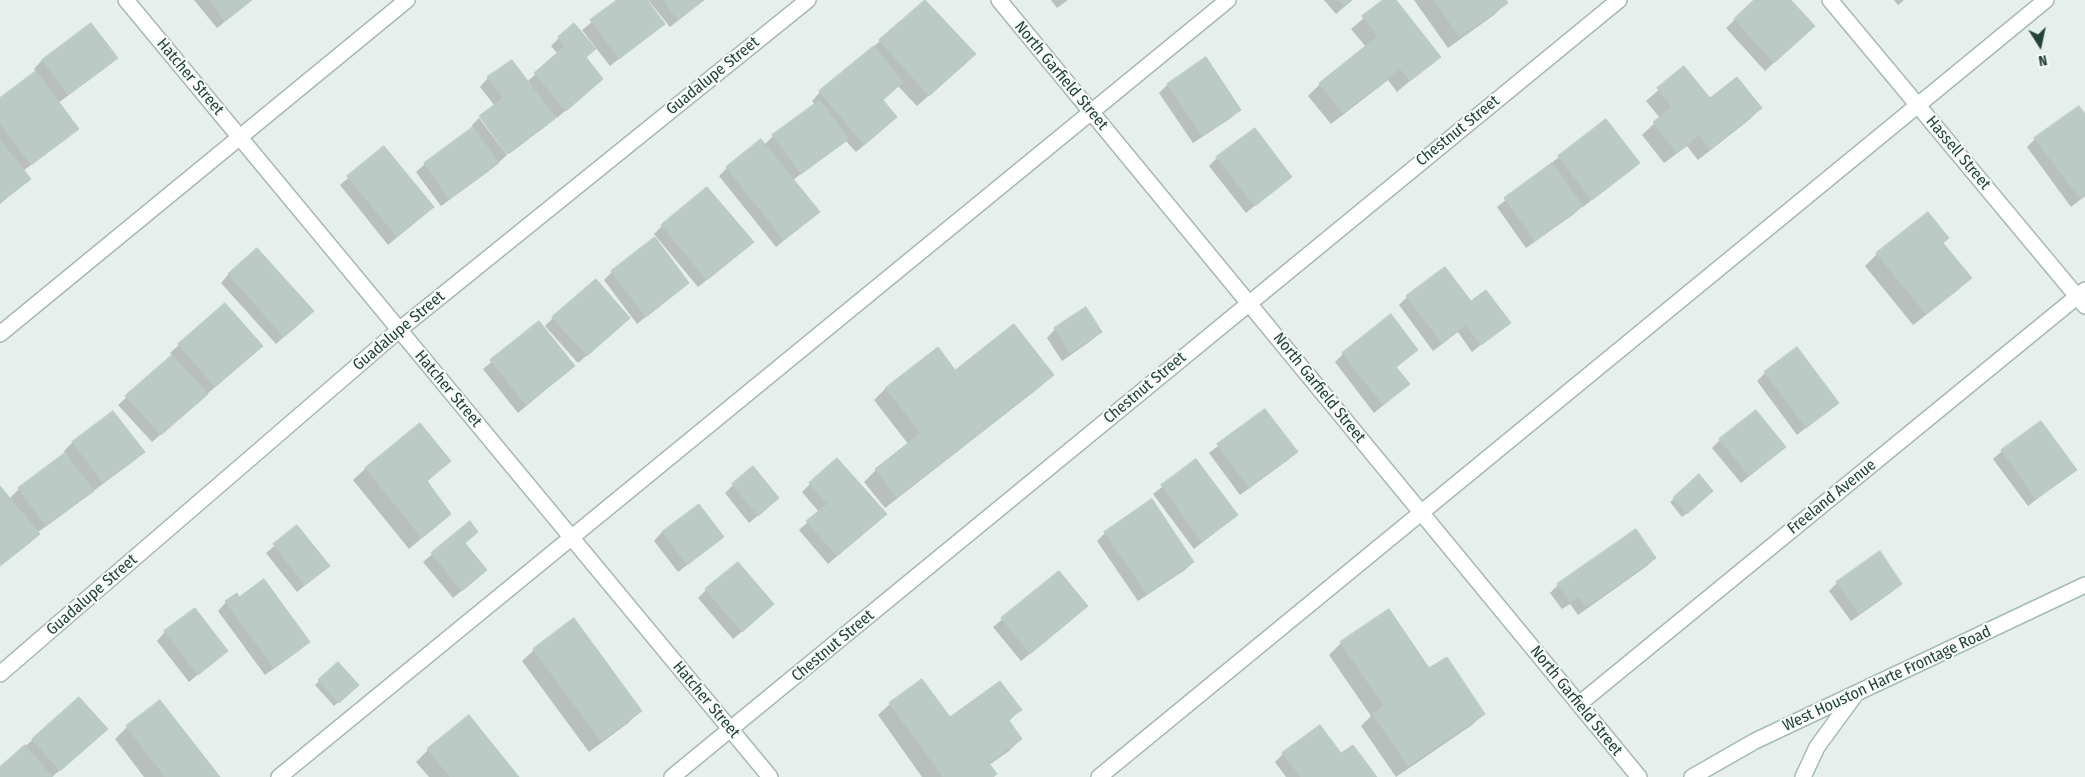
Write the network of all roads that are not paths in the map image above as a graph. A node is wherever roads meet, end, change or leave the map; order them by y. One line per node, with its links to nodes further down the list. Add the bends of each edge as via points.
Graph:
1 (126, 0): 11 (street, Hatcher Street)
2 (407, 0): 11 (street)
3 (808, 0): 14 (street, Guadalupe Street)
4 (999, 0): 10 (street, North Garfield Street)
5 (1228, 0): 10 (street)
6 (1619, 0): 13 (street, Chestnut Street)
7 (1830, 0): 9 (street, Hassell Street)
8 (2046, 0): 9 (street)
9 (1918, 105): 12 (street, Hassell Street); 16 (street)
10 (1091, 112): 13 (street, North Garfield Street); 17 (street)
11 (240, 137): 14 (street, Hatcher Street); 15 (street)
12 (2082, 297): 21 (street, Freeland Avenue)
13 (1248, 303): 16 (street, North Garfield Street); 22 (street, Chestnut Street)
14 (399, 330): 17 (street, Hatcher Street); 19 (street, Guadalupe Street)
15 (0, 334)
16 (1421, 513): 21 (street, North Garfield Street); 26 (street)
17 (572, 537): 22 (street, Hatcher Street); 23 (street)
18 (2085, 585): 20 (street, West Houston Harte Frontage Road)
19 (0, 674)
20 (1856, 694): 28 (street, West Houston Harte Frontage Road, via 1756,741); 29 (street, via 1817,747)
21 (1579, 704): 27 (street, North Garfield Street)
22 (731, 730): 24 (street, Chestnut Street); 25 (street, Hatcher Street)
23 (279, 777)
24 (672, 777)
25 (770, 777)
26 (1099, 777)
27 (1639, 777)
28 (1692, 777)
29 (1803, 777)

